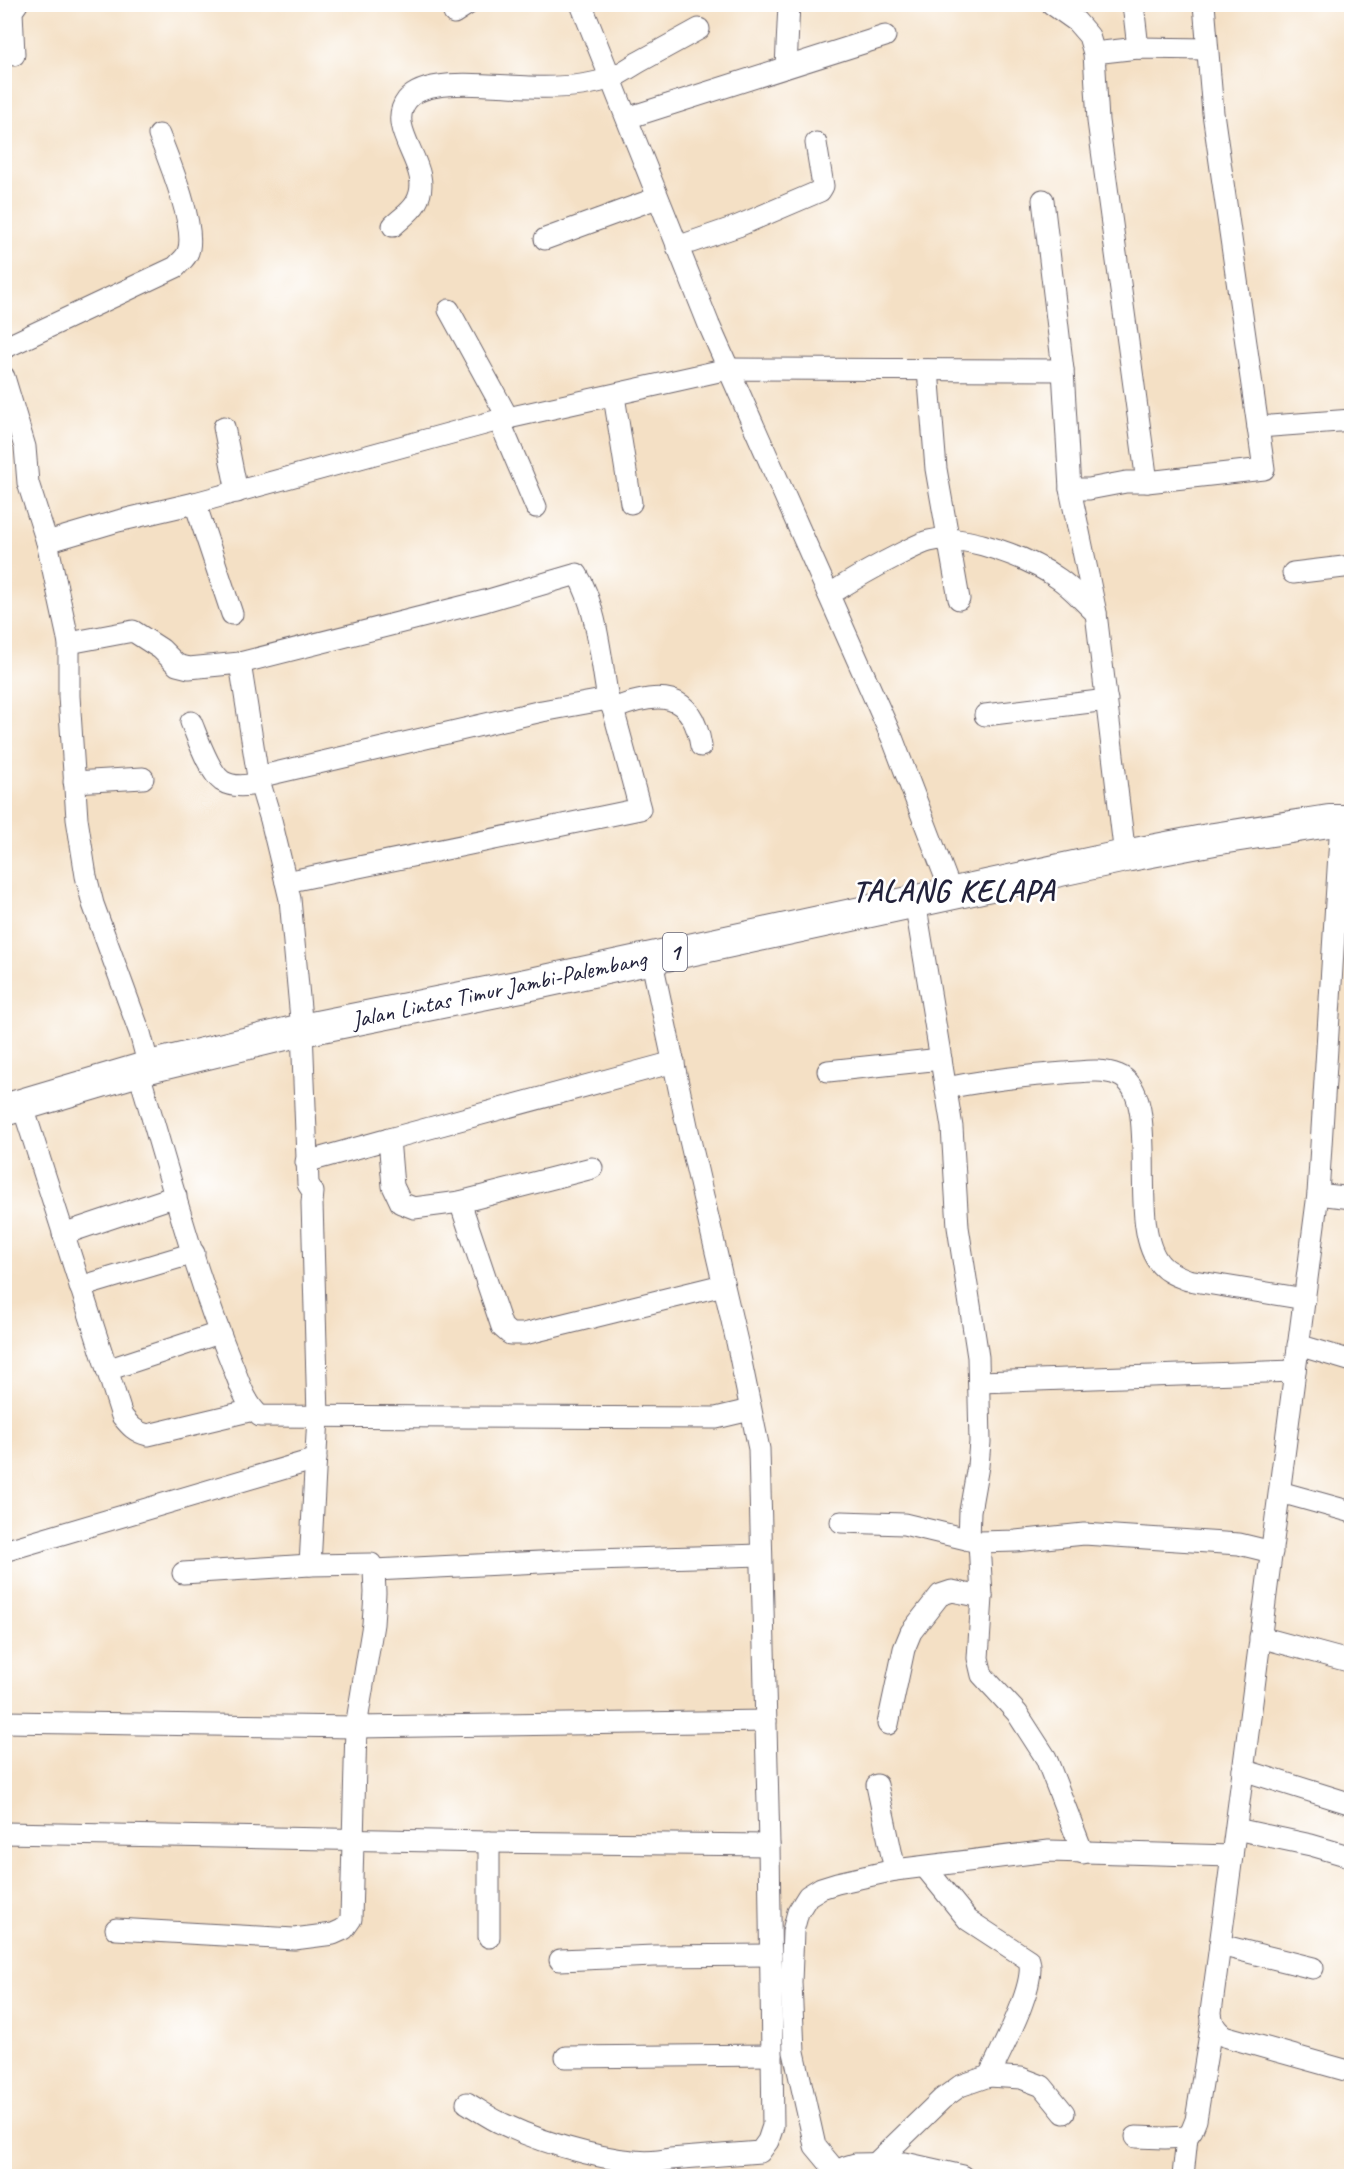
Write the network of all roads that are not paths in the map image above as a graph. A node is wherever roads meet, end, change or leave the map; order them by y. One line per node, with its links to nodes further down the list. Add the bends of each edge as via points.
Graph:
1 (16, 4): 12 (street, via 12,12)
2 (581, 4): 14 (street)
3 (789, 4): 13 (street)
4 (1052, 4): 11 (street, via 1089,36)
5 (1133, 4): 9 (street)
6 (1204, 4): 10 (street)
7 (699, 29): 14 (street)
8 (885, 36): 13 (street)
9 (1138, 48): 10 (street); 11 (street)
10 (1207, 49): 33 (street)
11 (1094, 53): 34 (street, via 1098,121)
12 (14, 55)
13 (786, 67): 15 (street)
14 (612, 78): 15 (street); 20 (street, via 542,88 442,84 417,92 406,101 401,118 422,181 415,204)
15 (627, 118): 18 (street)
16 (159, 135): 24 (street, via 184,205 190,245 187,255 177,267)
17 (816, 143): 22 (street, via 823,186 820,191)
18 (657, 198): 21 (street); 22 (street)
19 (1042, 200): 27 (street)
20 (393, 226)
21 (545, 239)
22 (677, 247): 25 (street)
23 (449, 310): 30 (street)
24 (4, 348)
25 (728, 369): 26 (street); 29 (street); 44 (street)
26 (928, 370): 27 (street); 40 (street, via 936,469)
27 (1063, 370): 35 (street)
28 (4, 377): 41 (street, via 25,447 28,483)
29 (614, 396): 30 (street); 38 (street)
30 (504, 419): 36 (street); 39 (street)
31 (1352, 420): 33 (street)
32 (224, 427): 36 (street)
33 (1258, 427): 34 (street, via 1264,470)
34 (1147, 482): 35 (street)
35 (1070, 489): 46 (street)
36 (237, 492): 37 (street)
37 (195, 503): 41 (street); 47 (street)
38 (631, 503)
39 (536, 507)
40 (950, 540): 44 (street, via 930,541 907,551 870,568); 45 (street); 46 (street, via 1021,557 1060,579)
41 (47, 542): 48 (street)
42 (1352, 566): 43 (street)
43 (1293, 573)
44 (828, 595): 61 (street, via 893,740)
45 (959, 599)
46 (1096, 613): 50 (street)
47 (232, 614)
48 (69, 643): 49 (street, via 133,631 177,665 189,668); 57 (street)
49 (240, 663): 51 (street, via 577,574 590,603); 56 (street)
50 (1107, 700): 52 (street); 59 (street)
51 (611, 704): 54 (street, via 655,696 678,703 695,719); 56 (street, via 542,711); 60 (street, via 640,809)
52 (985, 715)
53 (190, 722): 56 (street, via 214,772 223,782 237,786)
54 (701, 746)
55 (143, 778): 57 (street)
56 (259, 780): 60 (street)
57 (74, 783): 67 (street, via 93,904 140,1033)
58 (1346, 821): 59 (highway, Jalan Lintas Timur Jambi-Palembang / 1, via 1214,838); 74 (street)
59 (1125, 856): 61 (highway, Jalan Lintas Timur Jambi-Palembang / 1)
60 (286, 882): 64 (street)
61 (952, 894): 62 (highway, Jalan Lintas Timur Jambi-Palembang / 1)
62 (915, 902): 63 (highway, Jalan Lintas Timur Jambi-Palembang / 1); 65 (street)
63 (651, 957): 64 (highway, Jalan Lintas Timur Jambi-Palembang / 1); 66 (street)
64 (302, 1030): 67 (highway, Jalan Lintas Timur Jambi-Palembang / 1); 72 (street)
65 (941, 1059): 68 (street); 69 (street)
66 (674, 1062): 71 (street); 80 (street)
67 (144, 1069): 70 (highway, Jalan Lintas Timur Jambi-Palembang / 1); 75 (street)
68 (828, 1071)
69 (946, 1088): 82 (street, via 1001,1078 1075,1072 1120,1075 1136,1091 1143,1133 1144,1221 1160,1264 1188,1280); 88 (street, via 958,1227)
70 (13, 1107): 78 (street)
71 (389, 1139): 72 (street); 77 (street, via 393,1186 401,1203 414,1208)
72 (306, 1162): 91 (street, via 308,1184 313,1192)
73 (592, 1168): 77 (street)
74 (1318, 1194): 76 (street); 82 (street)
75 (176, 1196): 78 (street); 79 (street)
76 (1352, 1198)
77 (460, 1202): 80 (street, via 502,1327 510,1334 524,1334)
78 (63, 1234): 81 (street)
79 (194, 1253): 81 (street); 83 (street)
80 (723, 1285): 90 (street)
81 (80, 1287): 86 (street)
82 (1305, 1299): 84 (street)
83 (219, 1333): 86 (street); 89 (street)
84 (1298, 1345): 85 (street); 87 (street)
85 (1352, 1361)
86 (107, 1370): 89 (street, via 122,1416 139,1433 148,1435)
87 (1295, 1371): 88 (street); 93 (street)
88 (979, 1382): 96 (street, via 978,1466 970,1511)
89 (253, 1410): 91 (street, via 260,1416)
90 (750, 1410): 91 (street, via 716,1418); 99 (street, via 759,1449)
91 (318, 1416): 92 (street)
92 (316, 1460): 97 (street); 100 (street)
93 (1280, 1492): 94 (street); 98 (street)
94 (1352, 1512)
95 (842, 1522): 96 (street, via 904,1524)
96 (974, 1541): 98 (street, via 1017,1541 1084,1533 1239,1544); 103 (street)
97 (4, 1551)
98 (1272, 1552): 104 (street)
99 (761, 1555): 101 (street); 106 (street)
100 (310, 1565): 101 (street, via 361,1563 371,1564); 102 (street)
101 (374, 1570): 109 (street, via 373,1624)
102 (183, 1573)
103 (982, 1597): 108 (street, via 952,1591 934,1600 904,1649); 118 (street, via 978,1658 982,1675 1017,1713 1046,1758)
104 (1260, 1637): 105 (street); 110 (street)
105 (1352, 1662)
106 (766, 1721): 109 (street); 117 (street)
107 (4, 1722): 109 (street)
108 (888, 1724)
109 (357, 1727): 115 (street)
110 (1243, 1770): 112 (street); 113 (street)
111 (877, 1785): 122 (street)
112 (1352, 1804)
113 (1236, 1829): 119 (street); 120 (street)
114 (4, 1833): 115 (street)
115 (355, 1840): 116 (street); 123 (street, via 351,1919 344,1929 333,1934 294,1939)
116 (489, 1842): 117 (street); 124 (street)
117 (769, 1845): 126 (street)
118 (1083, 1853): 119 (street); 121 (street, via 1049,1851)
119 (1232, 1856): 125 (street)
120 (1352, 1857)
121 (925, 1867): 122 (street); 133 (street, via 968,1920 1029,1960 1026,1994)
122 (895, 1870): 139 (street, via 821,1888 808,1896 798,1911 793,1931 794,2052 815,2146)
123 (116, 1929)
124 (489, 1937)
125 (1220, 1945): 128 (street); 129 (street)
126 (771, 1955): 127 (street); 130 (street)
127 (560, 1959)
128 (1313, 1968)
129 (1212, 2022): 132 (street, via 1224,2036); 137 (street, via 1196,2120)
130 (772, 2055): 131 (street); 134 (street, via 773,2126 760,2152 656,2163 629,2161 572,2150 503,2124)
131 (566, 2057)
132 (1352, 2072)
133 (989, 2076): 135 (street, via 1021,2078 1042,2086); 138 (street, via 960,2086 942,2098)
134 (467, 2103)
135 (1064, 2113)
136 (1136, 2137): 137 (street)
137 (1187, 2137): 141 (street)
138 (875, 2164): 139 (street, via 845,2167); 140 (street, via 905,2163)
139 (839, 2176)
140 (963, 2176)
141 (1183, 2176)

